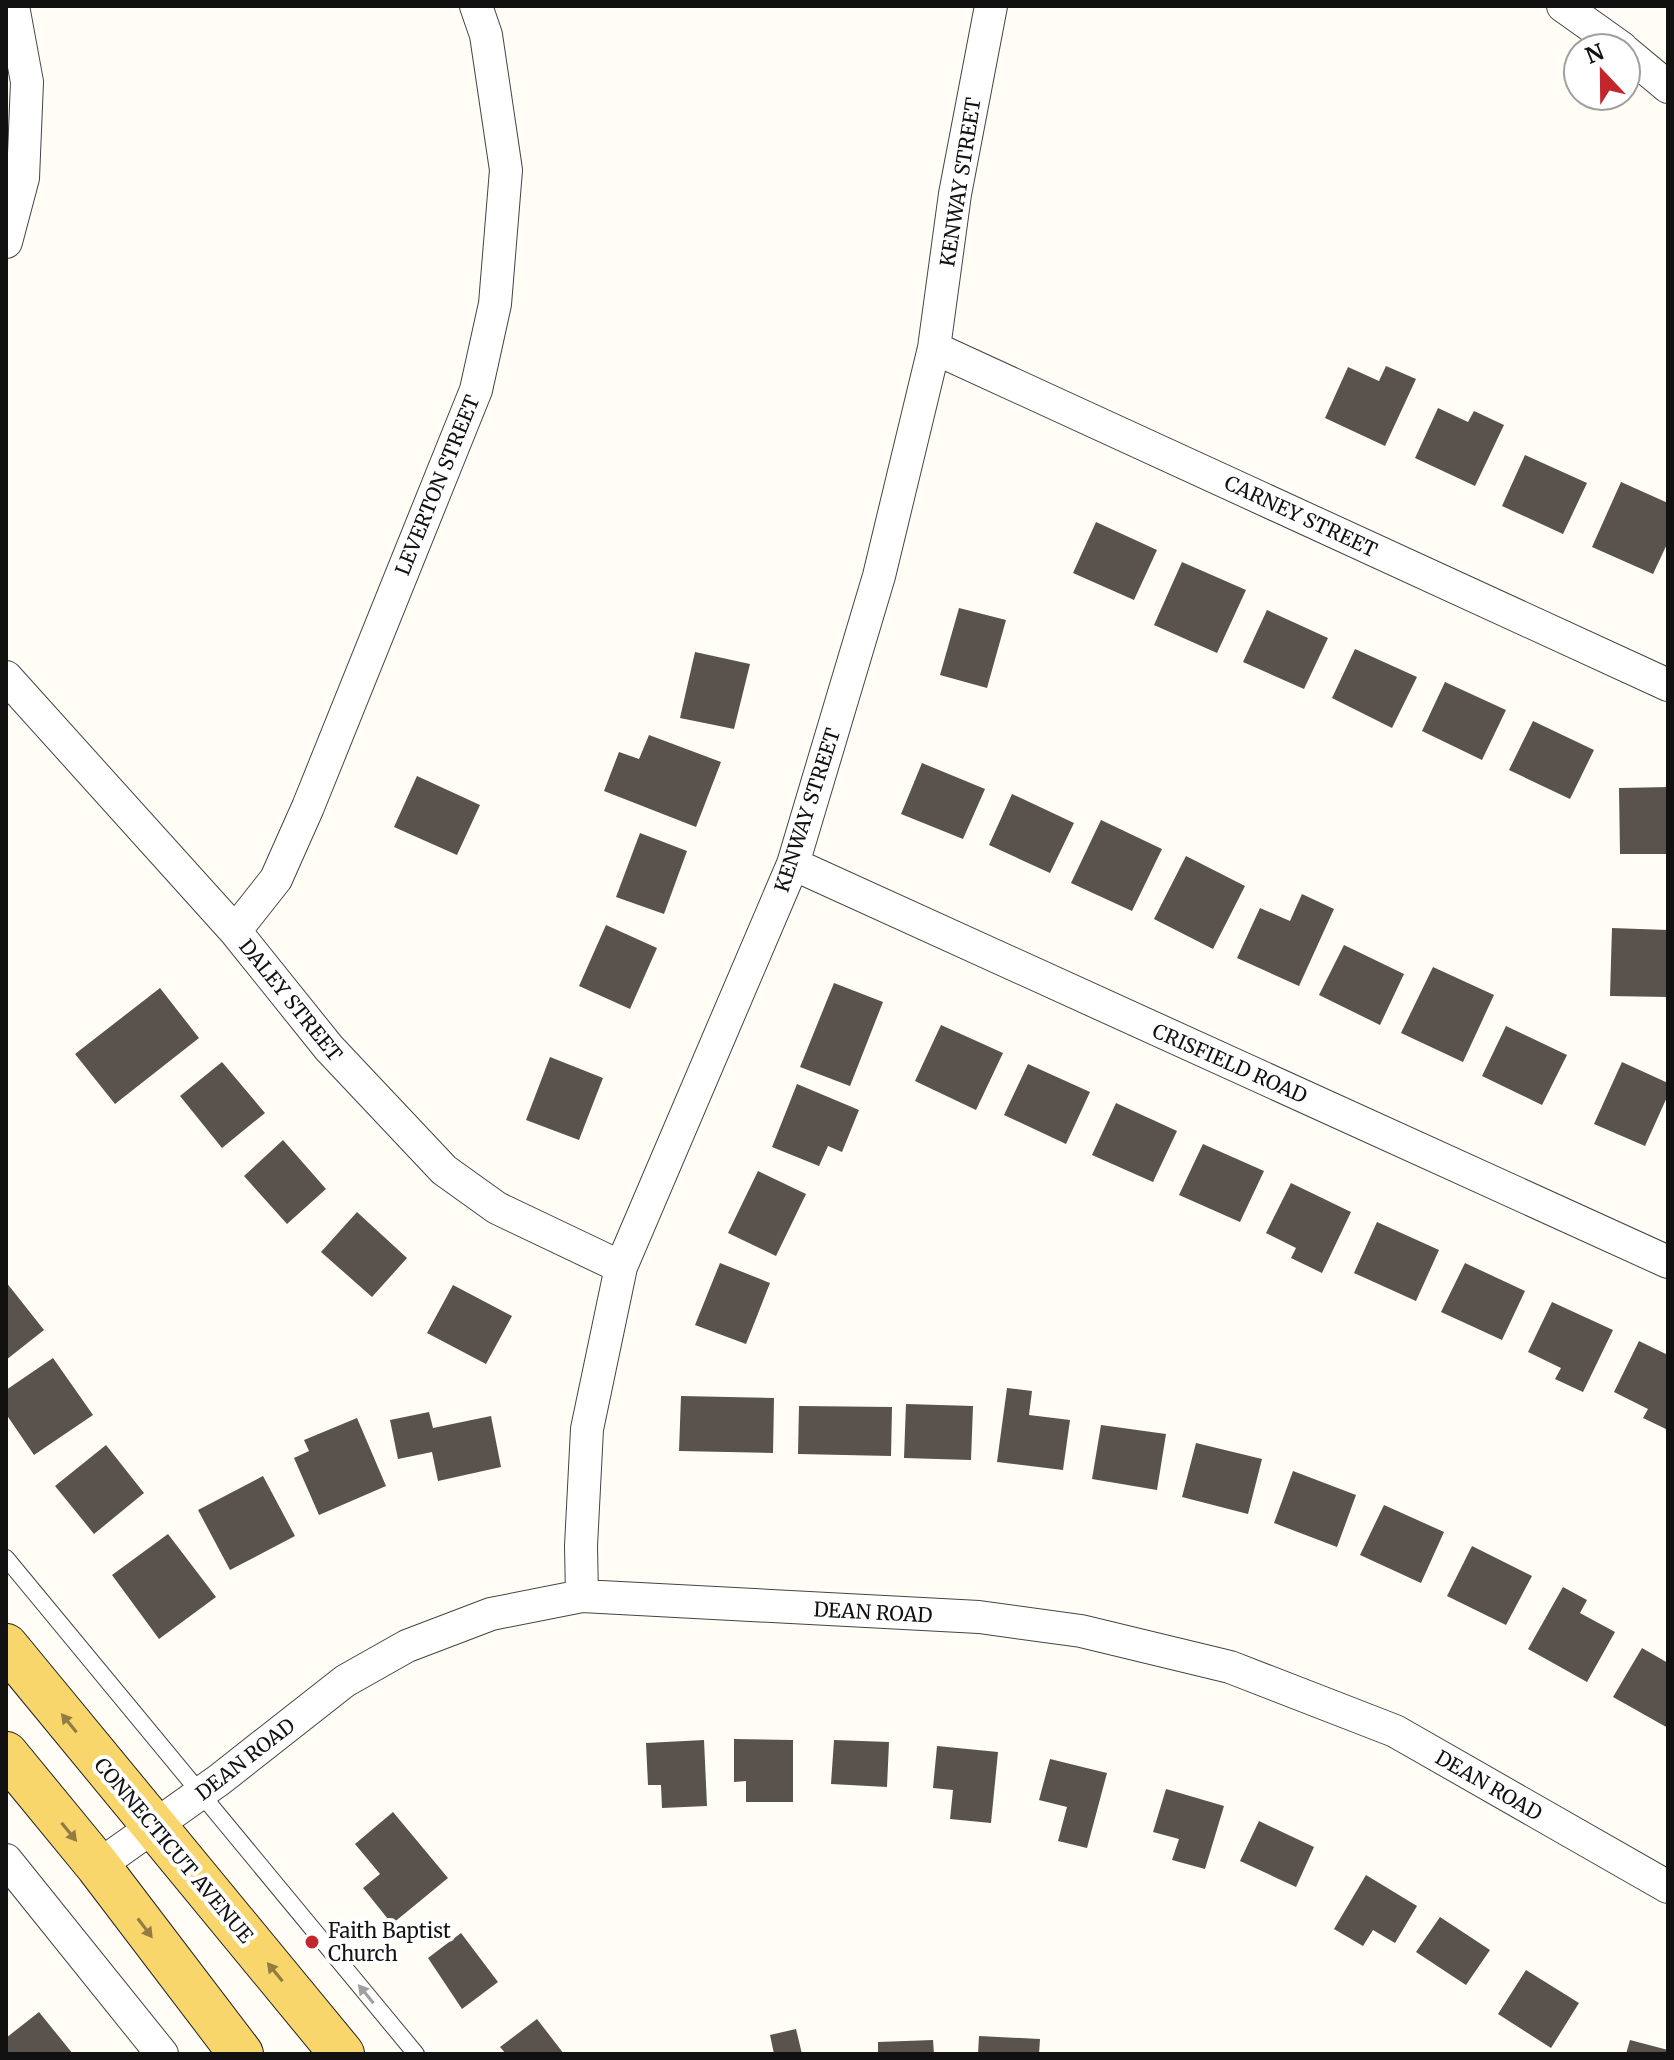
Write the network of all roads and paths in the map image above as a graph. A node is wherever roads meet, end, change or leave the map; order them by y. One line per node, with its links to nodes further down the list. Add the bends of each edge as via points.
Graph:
1 (13, 6): 8 (street, via 27,82 23,178)
2 (476, 6): 13 (street, LEVERTON STREET, via 486,35 506,170 495,304 476,390 276,879)
3 (991, 6): 9 (street, KENWAY STREET, via 955,194)
4 (1563, 6): 5 (street)
5 (1599, 32)
6 (1642, 65): 7 (street)
7 (1668, 87)
8 (6, 242)
9 (934, 348): 11 (street, CARNEY STREET); 12 (street, KENWAY STREET, via 879,576)
10 (6, 677): 13 (street, DALEY STREET)
11 (1668, 685)
12 (793, 864): 14 (street, CRISFIELD ROAD); 15 (street, KENWAY STREET)
13 (235, 931): 15 (street, DALEY STREET, via 329,1048 444,1170 497,1208)
14 (1668, 1262)
15 (621, 1267): 17 (street, KENWAY STREET, via 587,1429)
16 (6, 1558): 20 (lane)
17 (582, 1596): 20 (street, DEAN ROAD, via 491,1614 407,1646 345,1681); 24 (street, DEAN ROAD, via 979,1617 1081,1631 1230,1667 1395,1731)
18 (6, 1646): 21 (main road, CONNECTICUT AVENUE, one-way to 18)
19 (6, 1754): 23 (main road, one-way to 23)
20 (201, 1793): 21 (street, DEAN ROAD); 28 (lane, one-way to 20)
21 (155, 1825): 23 (street, DEAN ROAD); 27 (main road, CONNECTICUT AVENUE, one-way to 21)
22 (6, 1860): 26 (street)
23 (98, 1866): 25 (main road, one-way to 25)
24 (1668, 1887)
25 (230, 2050)
26 (162, 2054)
27 (342, 2054)
28 (416, 2054)

